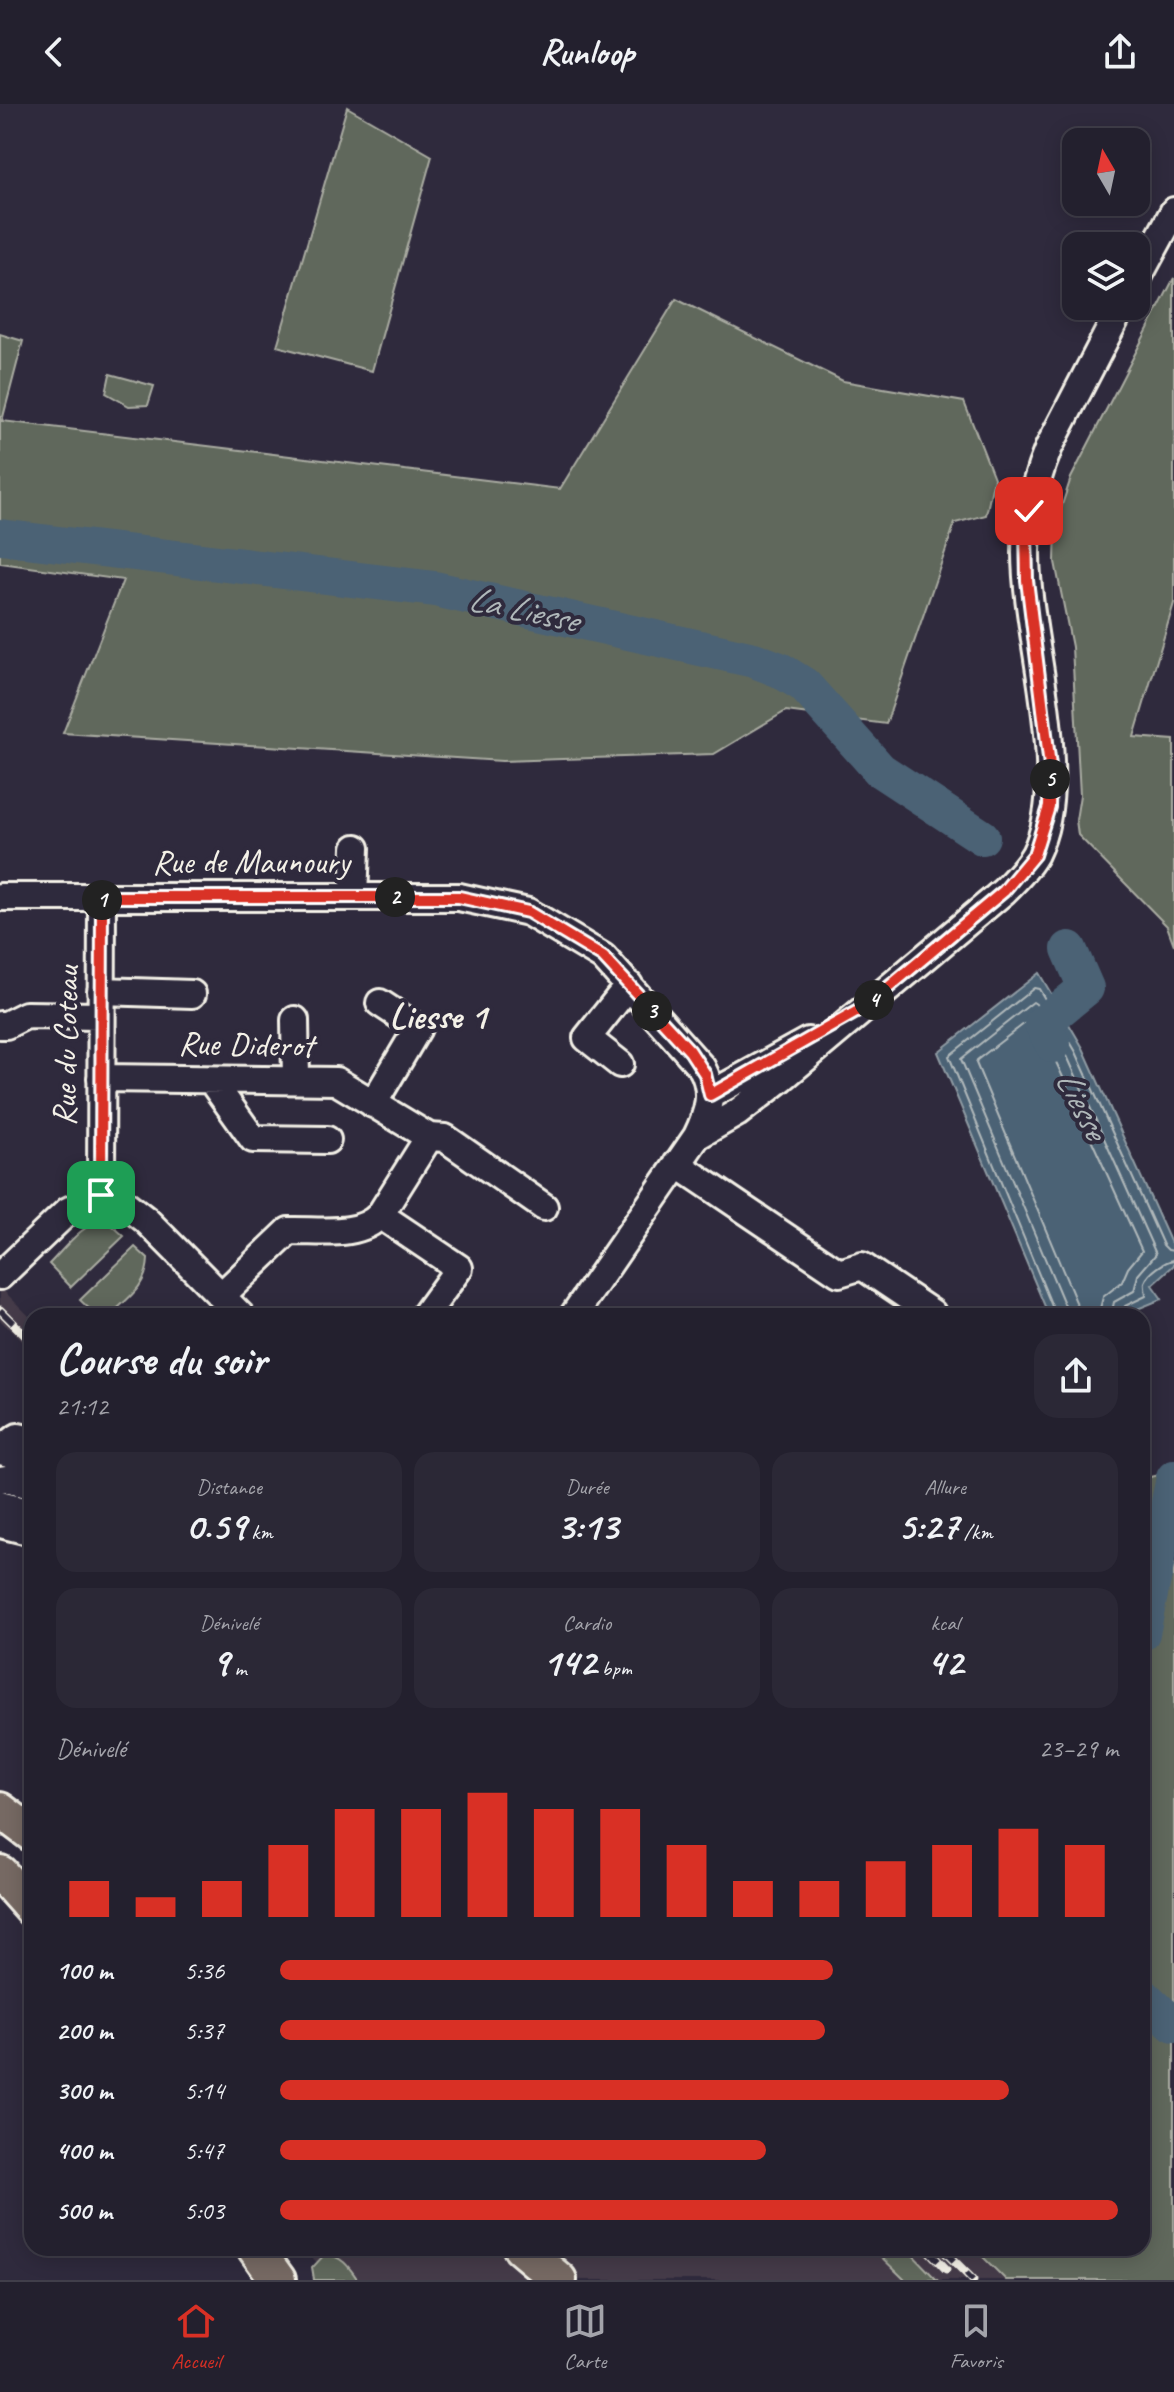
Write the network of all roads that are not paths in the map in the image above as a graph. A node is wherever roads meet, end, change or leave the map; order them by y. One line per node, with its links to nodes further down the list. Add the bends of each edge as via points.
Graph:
1 (1174, 211): 2 (street)
2 (1150, 255)
3 (1115, 320): 12 (street, via 1049,447 1029,511 1027,580 1050,766 1049,807 1040,841 1004,891)
4 (356, 848): 7 (street)
5 (0, 897): 6 (street, Rue de Maunoury)
6 (102, 897): 7 (street, Rue de Maunoury); 11 (street, Rue du Coteau)
7 (354, 897): 8 (street, Rue de Maunoury, via 459,897 528,912 603,957)
8 (629, 985): 15 (street, via 587,1038); 19 (street, Rue de Maunoury, via 702,1068)
9 (192, 994): 11 (street)
10 (380, 1003): 20 (street, via 418,1028)
11 (101, 1004): 14 (street, via 26,1015); 16 (street, Rue du Coteau)
12 (849, 1018): 19 (street); 21 (street, via 737,1113)
13 (295, 1020): 18 (street)
14 (0, 1025)
15 (620, 1064)
16 (101, 1078): 17 (street, Rue Diderot); 25 (street, Rue du Coteau)
17 (211, 1080): 18 (street, Rue Diderot); 23 (street, via 253,1139)
18 (296, 1080): 20 (street, Rue Diderot, via 336,1081)
19 (710, 1095): 21 (street)
20 (373, 1104): 22 (street, Rue Diderot)
21 (697, 1136): 24 (street)
22 (429, 1137): 26 (street, Rue Diderot, via 445,1138); 27 (street)
23 (327, 1140)
24 (677, 1164): 32 (street); 33 (street, via 839,1273 862,1266)
25 (101, 1195): 28 (street, via 68,1211); 29 (street, via 124,1203 146,1220)
26 (544, 1207)
27 (380, 1215): 29 (street, via 357,1230 289,1231); 31 (street, via 459,1268)
28 (0, 1276)
29 (221, 1296): 30 (street)
30 (233, 1308)
31 (430, 1308)
32 (578, 1308)
33 (925, 1308)
34 (24, 1438): 35 (street)
35 (0, 1451): 36 (street)
36 (24, 1457)
37 (0, 1480): 38 (street)
38 (24, 1483)
39 (0, 1505): 40 (street)
40 (24, 1511)
41 (0, 1524): 42 (street)
42 (24, 1530)
43 (0, 1810): 44 (main road)
44 (24, 1828)
45 (0, 1873): 46 (main road)
46 (24, 1900)
47 (261, 2256): 49 (main road)
48 (530, 2256): 50 (main road)
49 (278, 2280)
50 (559, 2280)

